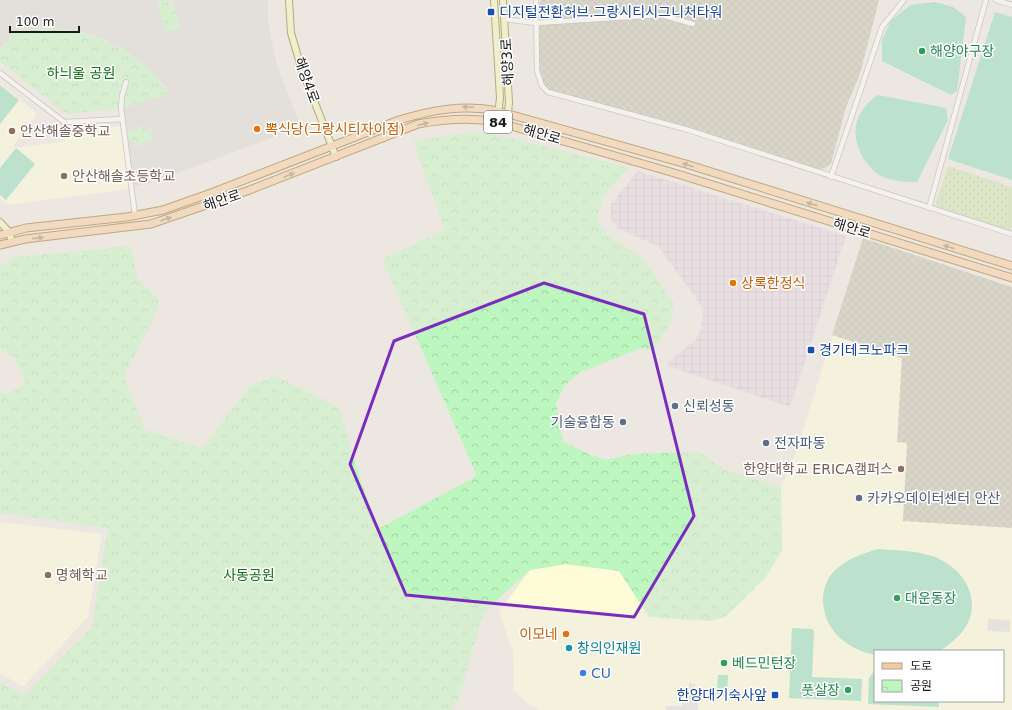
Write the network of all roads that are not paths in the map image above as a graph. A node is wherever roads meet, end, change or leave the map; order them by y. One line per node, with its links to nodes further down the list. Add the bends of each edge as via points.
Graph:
1 (289, 0): 19 (street, 해양4로, via 291,33)
2 (494, 0): 14 (street, 해양3로, via 500,98)
3 (503, 0): 9 (street, 해양3로)
4 (536, 0): 10 (street)
5 (904, 0): 21 (street, via 882,27)
6 (986, 0): 22 (street)
7 (996, 0): 8 (street)
8 (1012, 5)
9 (504, 19): 10 (street); 15 (street, 해양3로)
10 (536, 23): 11 (street, via 661,15); 21 (street, via 537,71 542,86 548,92 685,129)
11 (693, 24)
12 (0, 73): 16 (street, via 64,122)
13 (126, 82): 16 (street, via 121,108)
14 (498, 111): 15 (main road, 해안로 / 84); 17 (street, 해양3로); 19 (main road, 해안로 / 84, one-way to 19, via 461,107 425,112)
15 (509, 114): 18 (street, 해양3로); 30 (main road, 해안로 / 84, one-way to 15, via 686,164)
16 (123, 119): 23 (street)
17 (497, 122): 18 (main road, 해안로 / 84); 20 (main road, 해안로 / 84, one-way to 17, via 418,124 456,119)
18 (507, 125): 31 (main road, 해안로 / 84, via 671,172)
19 (331, 146): 20 (street, 해양4로); 23 (main road, 해안로 / 84, via 163,210)
20 (336, 157): 28 (main road, 해안로 / 84, one-way to 20, via 151,224)
21 (831, 177): 22 (street)
22 (929, 208): 26 (street)
23 (135, 215): 25 (main road, 해안로 / 84)
24 (0, 222): 25 (street)
25 (9, 232): 27 (main road, 해안로 / 84); 28 (street)
26 (1012, 234)
27 (0, 235)
28 (12, 242): 29 (main road, 해안로 / 84)
29 (0, 245)
30 (1012, 266)
31 (1012, 278)

